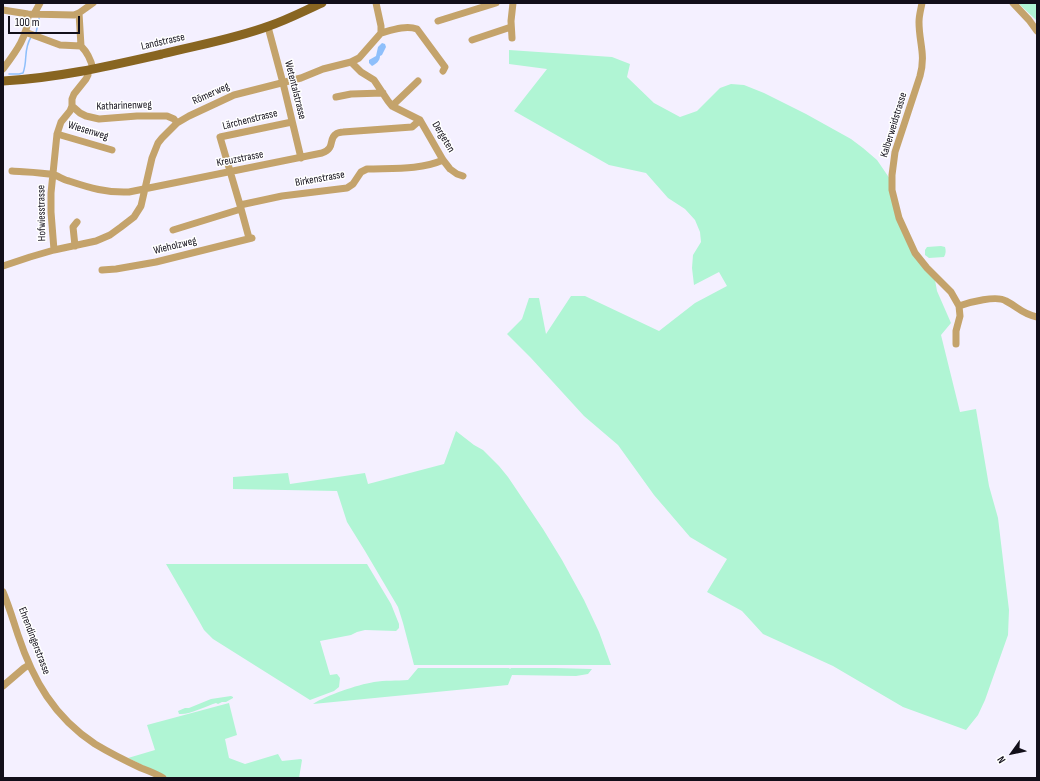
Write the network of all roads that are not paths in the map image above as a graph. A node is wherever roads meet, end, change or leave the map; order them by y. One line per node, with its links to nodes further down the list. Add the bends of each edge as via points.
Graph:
1 (40, 3): 11 (street)
2 (93, 3): 10 (street)
3 (376, 3): 17 (street)
4 (496, 3): 12 (street)
5 (513, 3): 14 (street)
6 (922, 3): 52 (street, Kalberweidstrasse, via 919,21 923,64 895,152 892,190 899,218 915,253 950,292)
7 (1013, 3): 15 (street)
8 (316, 4): 13 (main road, Landstrasse)
9 (3, 10): 11 (street)
10 (79, 13): 11 (street); 20 (street)
11 (31, 14): 16 (street)
12 (438, 21)
13 (268, 27): 23 (main road, Landstrasse, via 208,44); 27 (street, Wetentalstrasse)
14 (511, 27): 18 (street); 19 (street)
15 (1037, 31)
16 (25, 32): 20 (street, via 60,45); 22 (street)
17 (381, 33): 21 (street, Römerweg, via 360,58); 24 (street, via 406,27 417,29 445,67)
18 (512, 38)
19 (472, 40)
20 (81, 46): 23 (street, via 91,59)
21 (351, 62): 27 (street, Römerweg); 28 (street, Dergeten, via 374,80)
22 (3, 69)
23 (90, 70): 25 (main road, Landstrasse); 30 (street, Hofwiesstrasse, via 74,94)
24 (443, 72)
25 (3, 81)
26 (418, 81): 31 (street)
27 (283, 83): 33 (street, Wetentalstrasse); 34 (street, Römerweg, via 234,95)
28 (383, 93): 29 (street); 31 (street, Dergeten)
29 (336, 97)
30 (72, 106): 34 (street, Katharinenweg, via 86,116 99,119 167,116); 35 (street, Hofwiesstrasse, via 61,122)
31 (392, 106): 32 (street, Dergeten)
32 (420, 120): 37 (street, Kreuzstrasse, via 412,127 336,134 326,151); 38 (street, Dergeten)
33 (292, 122): 37 (street, Wetentalstrasse); 40 (street, Lärchenstrasse, via 220,137)
34 (177, 123): 43 (street, Römerweg, via 158,143)
35 (57, 134): 36 (street, Wiesenweg); 41 (street, Hofwiesstrasse)
36 (112, 150)
37 (301, 158): 40 (street, Kreuzstrasse)
38 (443, 160): 42 (street, Dergeten, via 450,169); 44 (street, Birkenstrasse, via 434,164 367,169 346,188 282,196)
39 (12, 171): 41 (street, Hofwiesstrasse)
40 (231, 172): 43 (street, Kreuzstrasse); 44 (street, Lärchenstrasse)
41 (53, 175): 43 (street, Kreuzstrasse, via 96,190 115,193); 49 (street, Hofwiesstrasse, via 51,212)
42 (464, 176)
43 (144, 189): 48 (street, Römerweg, via 138,211 121,228 96,241)
44 (241, 207): 46 (street, Birkenstrasse); 47 (street, Lärchenstrasse)
45 (77, 222): 48 (street, via 73,227)
46 (173, 230)
47 (250, 238): 51 (street, Wieholzweg, via 156,262)
48 (75, 246): 49 (street, Römerweg)
49 (54, 250): 50 (street, Römerweg)
50 (3, 266)
51 (102, 270)
52 (959, 306): 53 (street, via 999,298 1024,313); 54 (street)
53 (1037, 317)
54 (956, 344)
55 (3, 592): 56 (street, Ehrendingerstrasse)
56 (29, 665): 57 (street); 58 (street, Ehrendingerstrasse, via 51,703 72,727 96,745)
57 (3, 686)
58 (164, 778)

